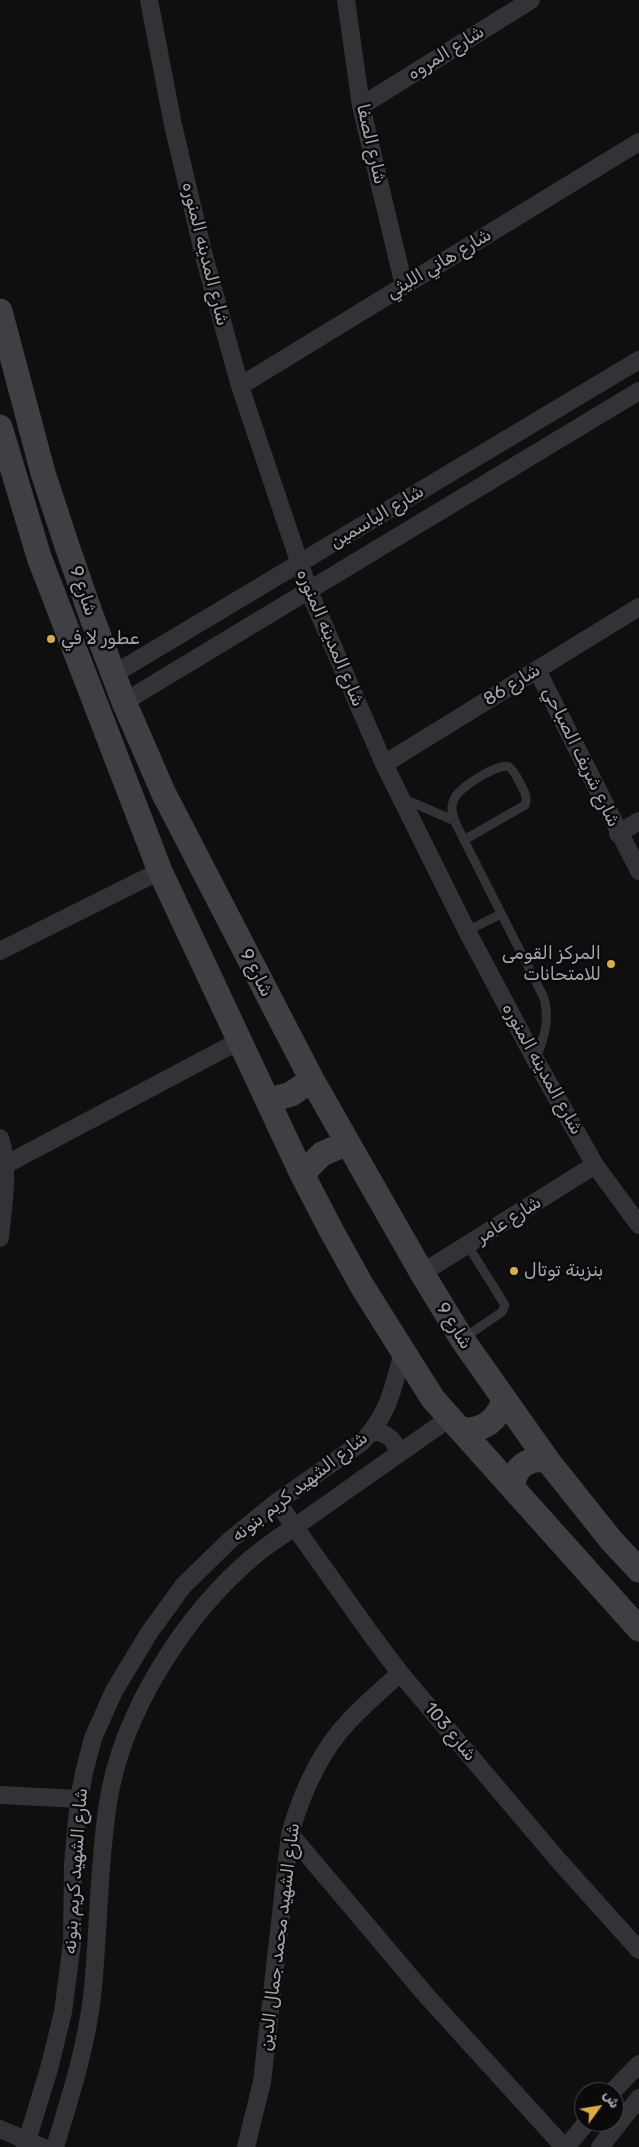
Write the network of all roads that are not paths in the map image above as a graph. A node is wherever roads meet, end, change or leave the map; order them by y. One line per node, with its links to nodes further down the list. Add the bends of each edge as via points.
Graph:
1 (149, 0): 10 (street, شارع المدينه المنوره, via 188,190)
2 (346, 0): 4 (street, شارع الصفا)
3 (531, 0): 4 (street, شارع المروه)
4 (361, 106): 6 (street, شارع الصفا)
5 (639, 142): 6 (street, شارع هاني الليثي)
6 (404, 286): 10 (street, شارع هاني الليثي)
7 (0, 311): 17 (main road, شارع 9, via 43,473)
8 (639, 360): 9 (street, شارع الياسمين)
9 (618, 374): 11 (street); 13 (street, شارع الياسمين)
10 (240, 386): 13 (street, شارع المدينه المنوره)
11 (635, 393): 14 (street, شارع الياسمين)
12 (0, 427): 25 (main road, شارع 9, via 39,557)
13 (299, 563): 14 (street, شارع المدينه المنوره); 17 (street, شارع الياسمين)
14 (309, 591): 18 (street, شارع الياسمين); 19 (street, شارع المدينه المنوره)
15 (639, 607): 16 (street, شارع 86)
16 (537, 670): 19 (street, شارع 86); 23 (street, شارع شريف الصباحي)
17 (114, 674): 18 (main road, شارع 9)
18 (124, 702): 32 (main road, شارع 9, via 162,792)
19 (384, 764): 20 (street, شارع المدينه المنوره)
20 (401, 798): 21 (lane); 28 (street, شارع المدينه المنوره)
21 (455, 820): 24 (lane); 24 (lane, via 452,809 455,797 463,788 502,766 514,772 527,798 526,804)
22 (639, 821): 23 (street)
23 (618, 834): 26 (street, شارع شريف الصباحي)
24 (464, 840): 27 (lane)
25 (160, 871): 29 (street); 30 (main road, شارع 9)
26 (639, 871)
27 (501, 914): 28 (lane); 31 (lane, via 548,1012 547,1027)
28 (467, 931): 31 (street, شارع المدينه المنوره)
29 (0, 951)
30 (241, 1040): 33 (main road, شارع 9); 36 (street)
31 (536, 1060): 37 (street, شارع المدينه المنوره)
32 (312, 1080): 33 (main road, via 292,1094); 35 (main road, شارع 9)
33 (268, 1101): 38 (main road, شارع 9)
34 (0, 1138): 36 (street)
35 (348, 1143): 38 (main road, via 322,1154); 42 (main road, شارع 9)
36 (6, 1165): 40 (street)
37 (595, 1165): 39 (street, شارع المدينه المنوره); 41 (street, شارع عامر)
38 (302, 1174): 44 (main road, شارع 9, via 358,1278)
39 (639, 1225)
40 (0, 1238)
41 (468, 1246): 42 (street, شارع عامر); 43 (lane, via 505,1308)
42 (422, 1273): 43 (main road, شارع 9)
43 (462, 1339): 45 (main road, شارع 9)
44 (403, 1352): 46 (main road, شارع 9, via 433,1399); 47 (street, شارع الشهيد كريم بنونه, via 391,1398)
45 (504, 1400): 46 (main road, via 492,1421 477,1429); 49 (main road, شارع 9)
46 (455, 1424): 48 (street, شارع الشهيد كريم بنونه); 50 (main road, شارع 9)
47 (371, 1432): 48 (street, via 382,1433 392,1439); 51 (street, شارع الشهيد كريم بنونه, via 362,1442)
48 (398, 1454): 52 (street, شارع الشهيد كريم بنونه)
49 (548, 1461): 50 (main road, via 526,1462 515,1473); 53 (main road, شارع 9)
50 (513, 1488): 54 (main road, شارع 9)
51 (277, 1502): 52 (street, شارع 103); 57 (street, شارع الشهيد كريم بنونه, via 230,1540 183,1586 149,1633 114,1691 93,1738)
52 (295, 1527): 55 (street, شارع 103); 66 (street, شارع الشهيد كريم بنونه, via 255,1555 213,1595 143,1696 123,1746 109,1800 101,1859 92,1998 78,2071)
53 (639, 1570)
54 (639, 1629)
55 (400, 1673): 58 (street, شارع الشهيد محمد جمال الدين, via 349,1721 318,1764 299,1802); 59 (street, شارع 103)
56 (0, 1795): 57 (street)
57 (79, 1799): 65 (street, شارع الشهيد كريم بنونه, via 73,1864 72,1943 63,2012)
58 (290, 1834): 67 (street, شارع الشهيد محمد جمال الدين, via 262,2082); 68 (street, via 425,1994)
59 (639, 1950)
60 (639, 2064): 61 (street)
61 (622, 2082)
62 (639, 2098): 69 (street)
63 (0, 2129): 65 (street)
64 (578, 2132): 68 (street)
65 (32, 2145)
66 (56, 2147)
67 (246, 2147)
68 (565, 2147)
69 (600, 2147)

